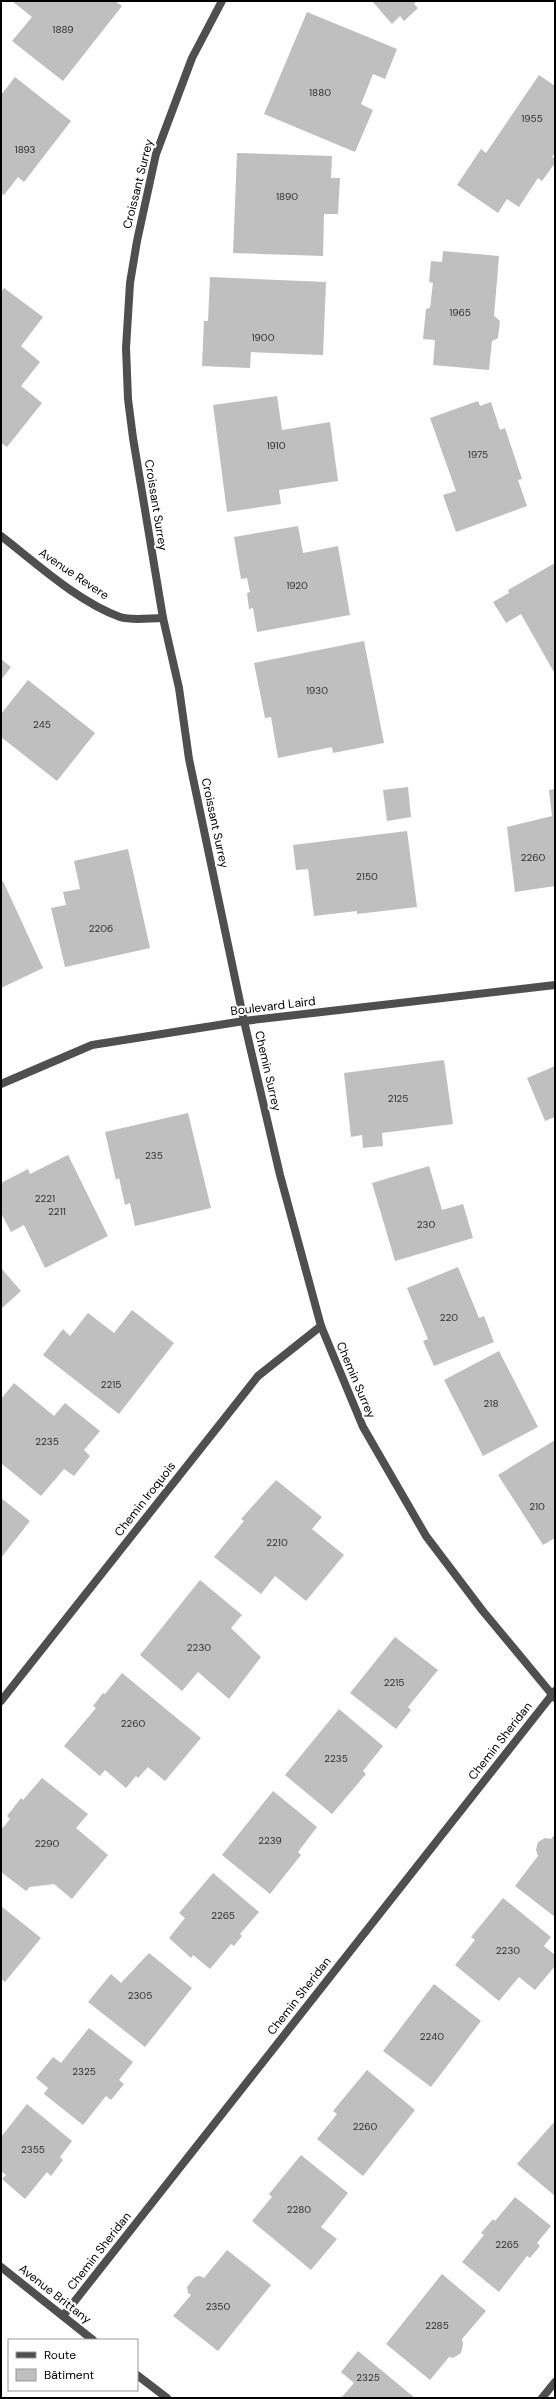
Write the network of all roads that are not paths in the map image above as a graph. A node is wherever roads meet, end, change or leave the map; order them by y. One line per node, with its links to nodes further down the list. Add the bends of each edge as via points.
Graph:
1 (222, 1): 3 (street, Croissant Surrey, via 192,58 156,154 130,283 126,348 128,399)
2 (1, 536): 3 (street, Avenue Revere, via 96,606 121,618)
3 (163, 618): 5 (street, Croissant Surrey, via 179,688 189,759)
4 (555, 985): 5 (street, Boulevard Laird)
5 (244, 1021): 6 (street, Boulevard Laird, via 92,1045); 7 (street, Chemin Surrey, via 280,1175)
6 (1, 1084)
7 (320, 1326): 8 (street, Chemin Surrey, via 363,1427 426,1536 482,1610); 9 (street, Chemin Iroquois, via 258,1376)
8 (554, 1694): 11 (street, Chemin Sheridan)
9 (1, 1701)
10 (1, 2267): 11 (street, Avenue Brittany)
11 (63, 2316): 12 (street, Avenue Brittany)
12 (93, 2339)
13 (138, 2376): 15 (street)
14 (555, 2382): 16 (street)
15 (167, 2398)
16 (542, 2398)

